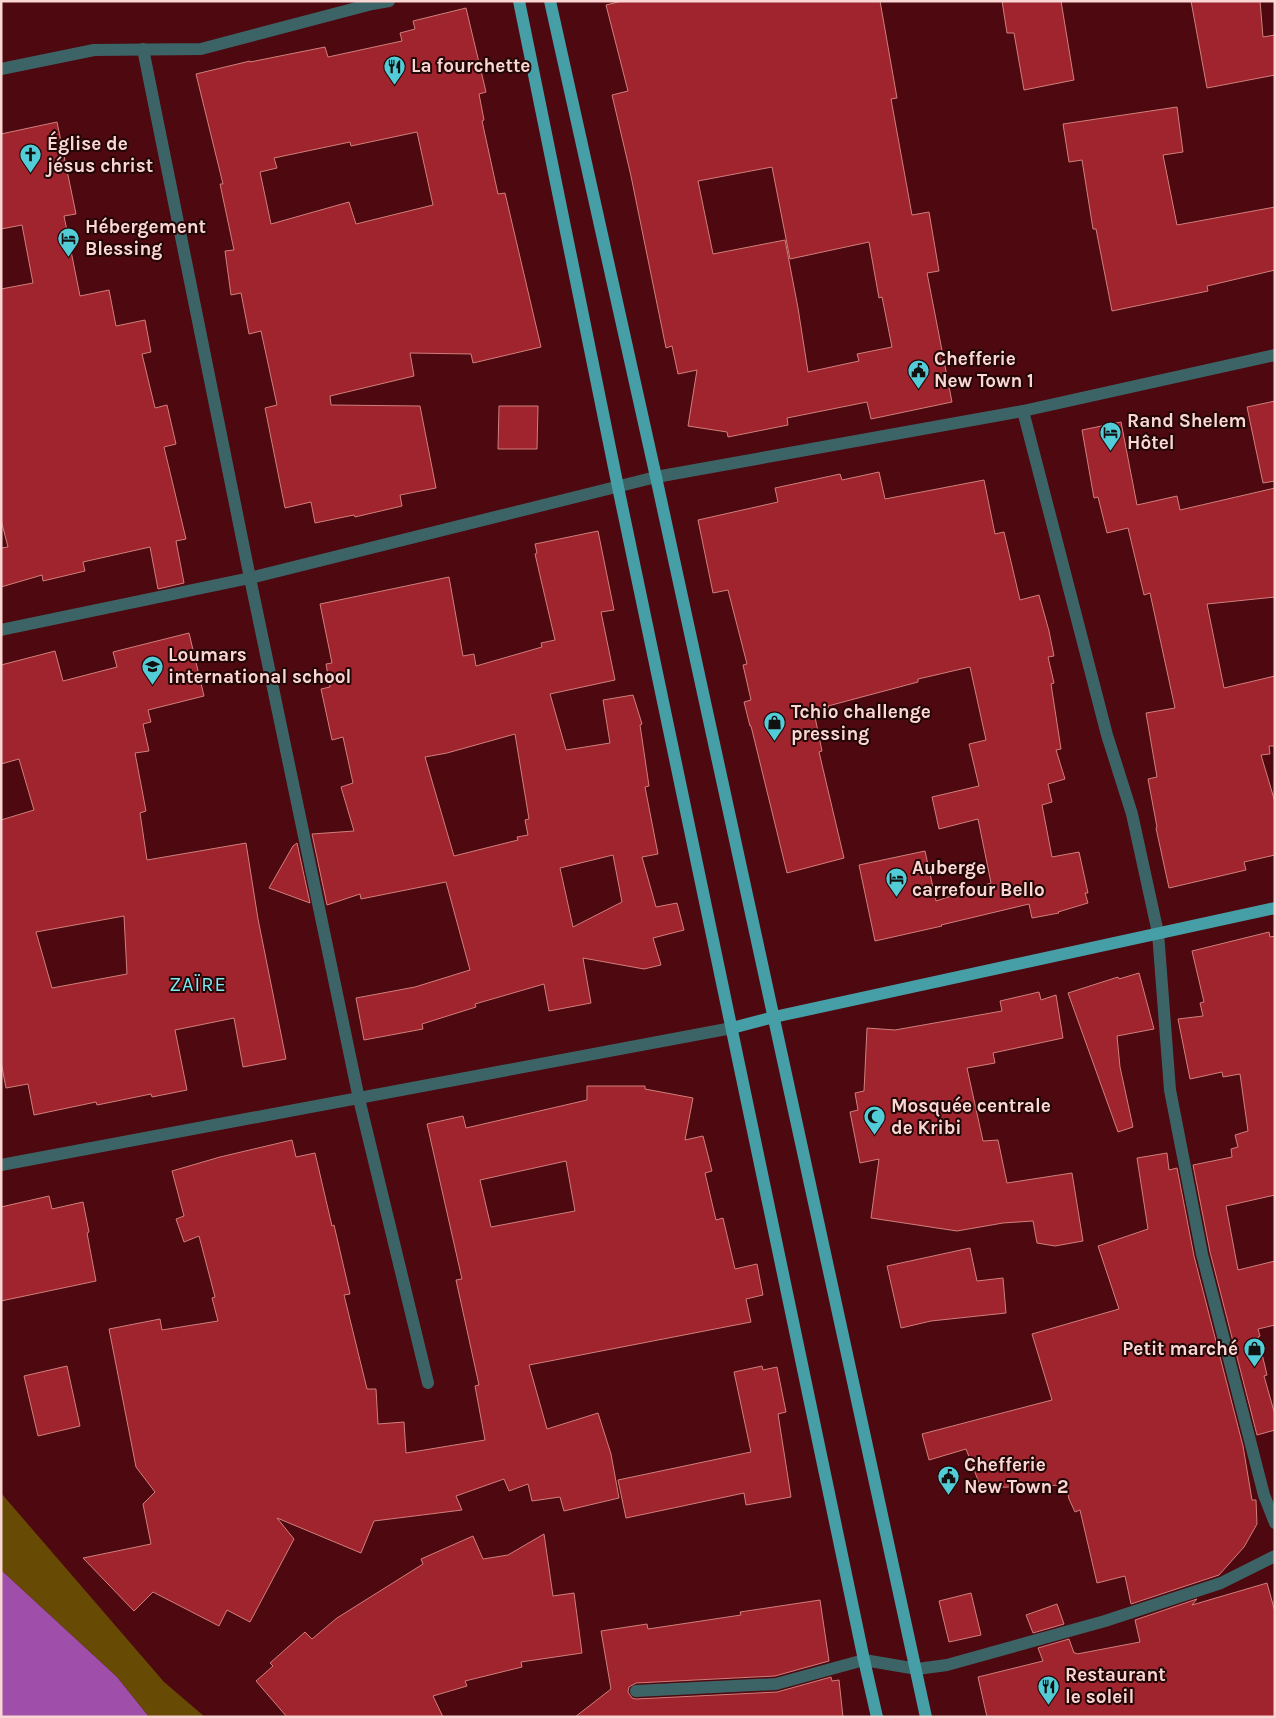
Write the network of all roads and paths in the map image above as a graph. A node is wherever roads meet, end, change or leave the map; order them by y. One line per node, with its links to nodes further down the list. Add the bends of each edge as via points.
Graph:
1 (389, 1): 4 (street, via 201,49)
2 (519, 1): 9 (main road)
3 (550, 1): 8 (main road)
4 (143, 50): 5 (street, via 94,50); 10 (street)
5 (1, 69)
6 (1275, 355): 7 (street)
7 (1023, 411): 8 (street); 13 (street, via 1107,735 1132,814)
8 (656, 477): 9 (street); 14 (main road)
9 (618, 487): 10 (street); 15 (main road)
10 (250, 578): 11 (street); 16 (street)
11 (1, 630)
12 (1275, 908): 13 (main road)
13 (1158, 933): 14 (main road); 19 (street, via 1170,1090 1202,1254 1264,1495)
14 (774, 1017): 15 (main road); 22 (main road)
15 (732, 1028): 16 (street); 21 (main road)
16 (359, 1099): 17 (street); 18 (street)
17 (1, 1165)
18 (428, 1383)
19 (1275, 1523)
20 (1275, 1556): 22 (street, via 1221,1584 1105,1621 947,1665)
21 (864, 1660): 22 (street); 23 (street, via 776,1684); 24 (main road)
22 (917, 1669): 25 (main road)
23 (636, 1691)
24 (877, 1717)
25 (926, 1717)

